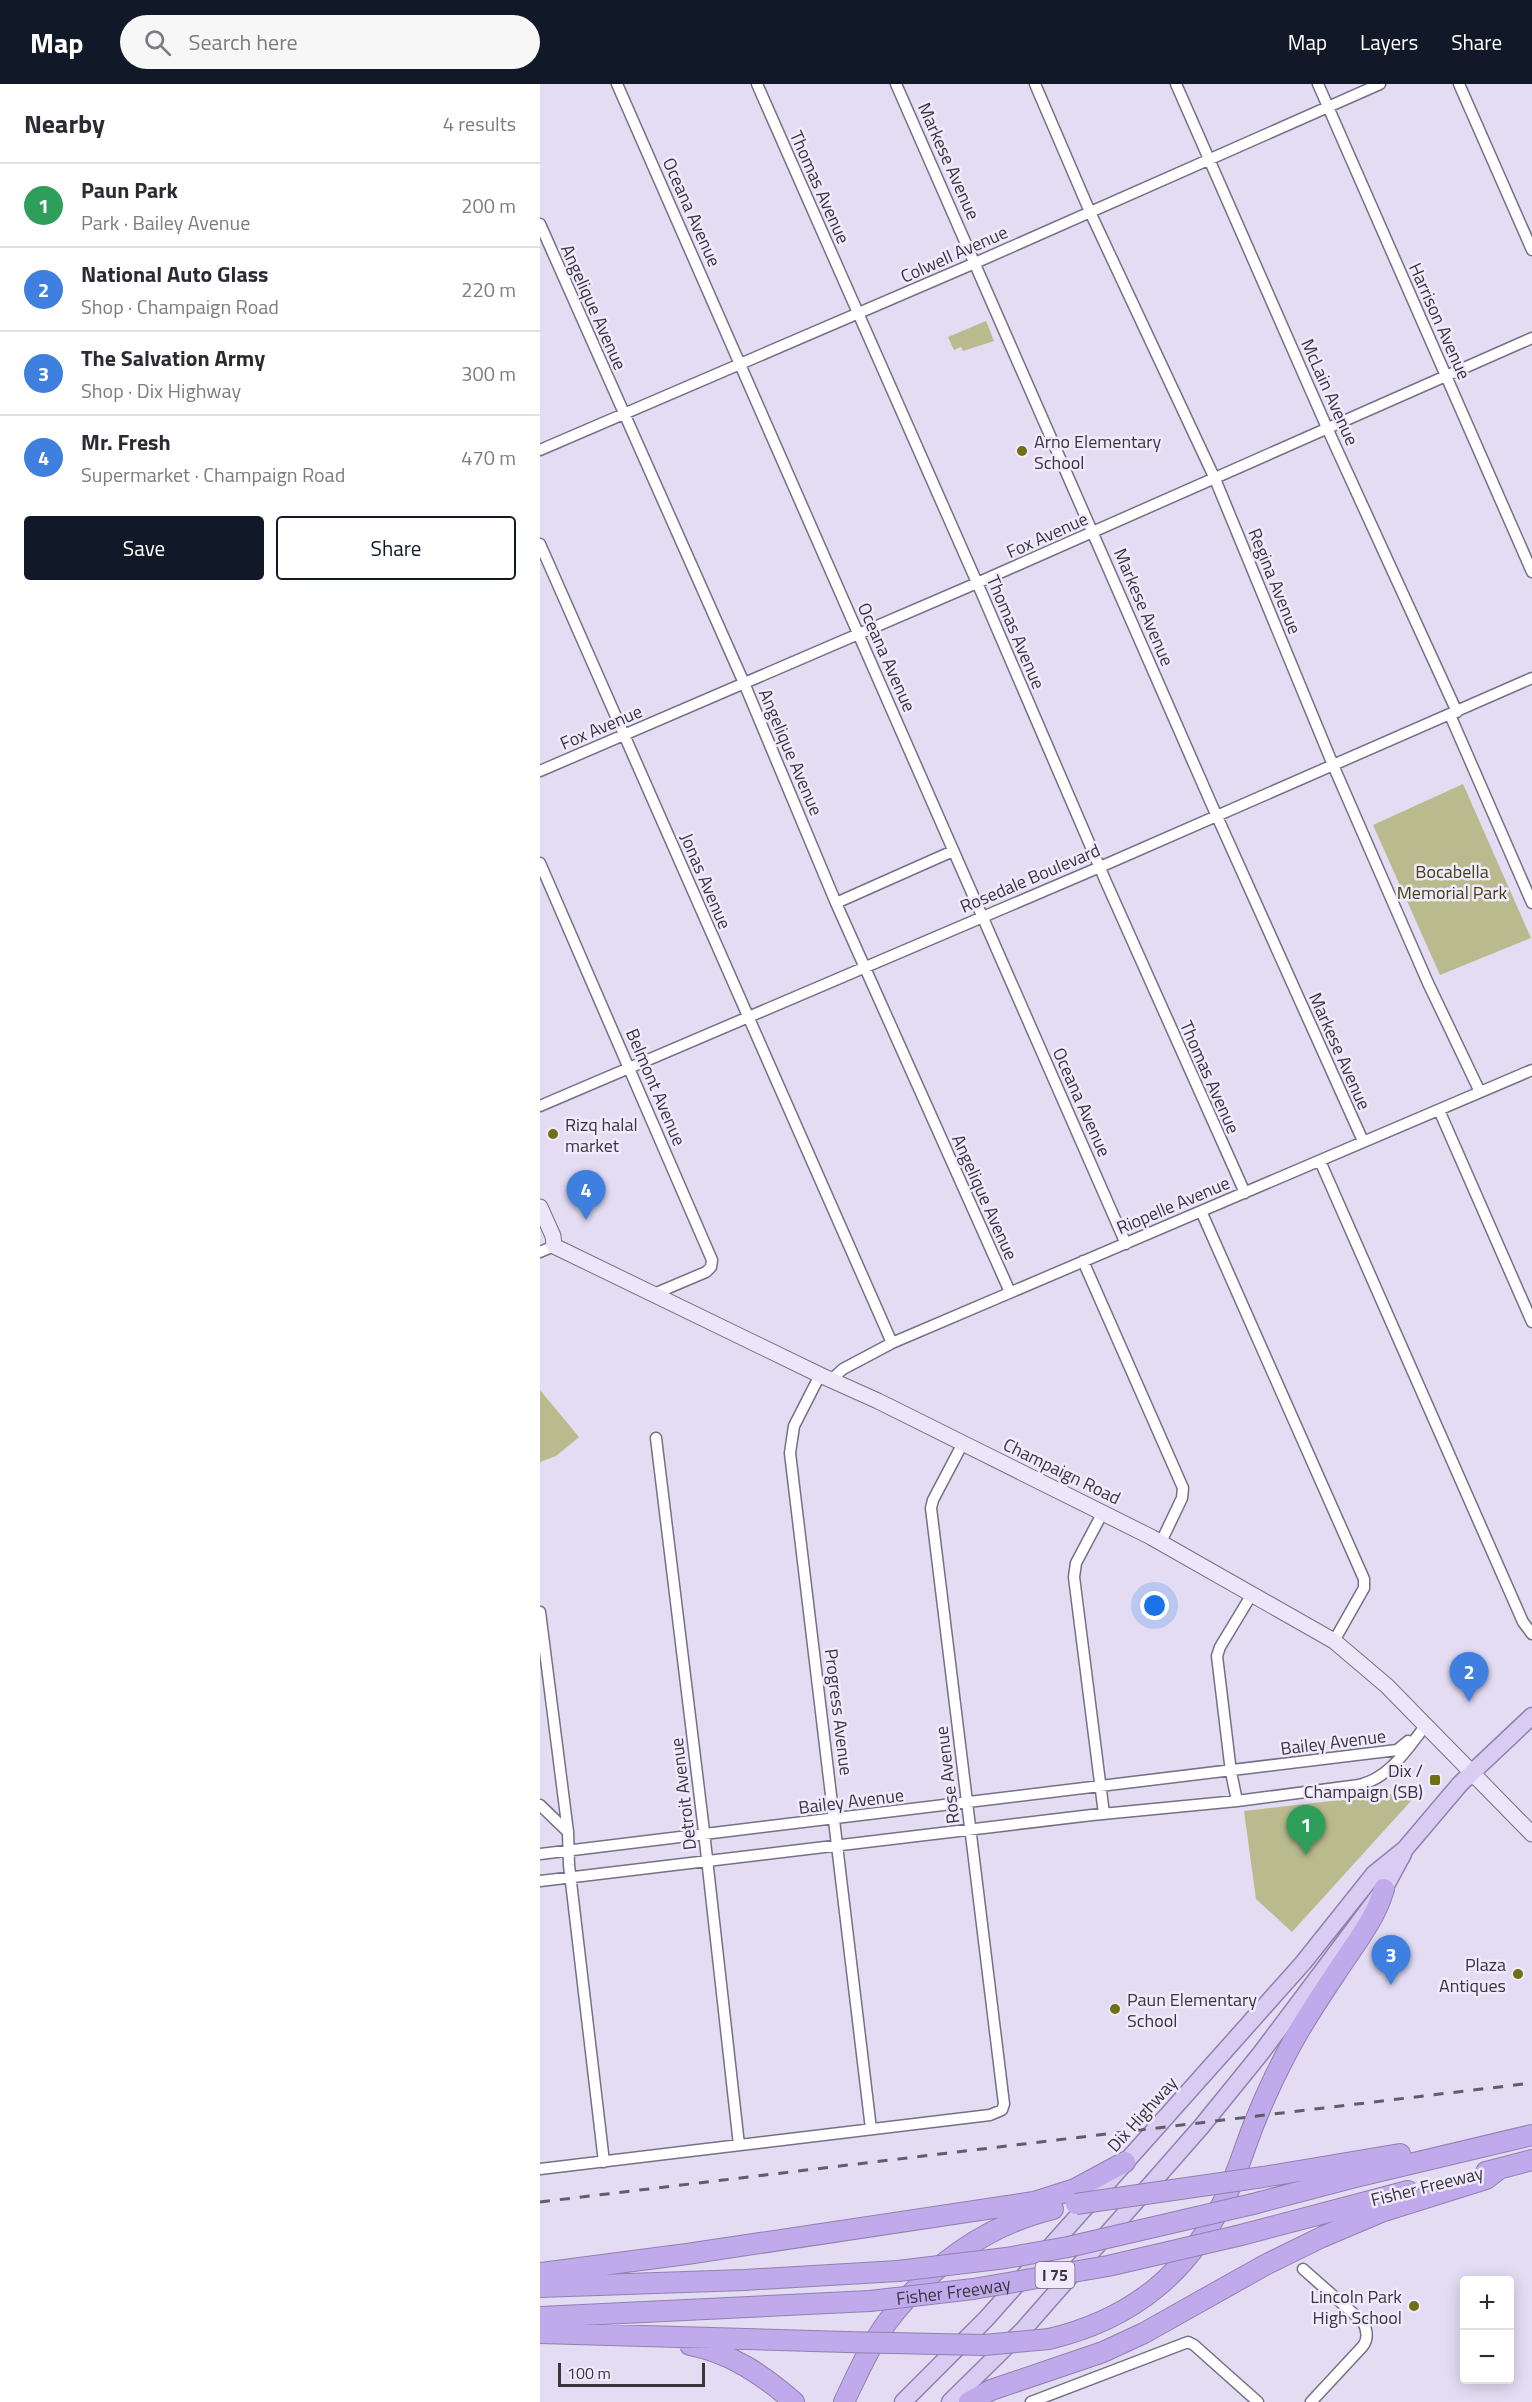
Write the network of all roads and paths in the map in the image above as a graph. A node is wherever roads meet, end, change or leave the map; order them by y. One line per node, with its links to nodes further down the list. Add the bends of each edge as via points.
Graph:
1 (617, 84): 17 (street, Oceana Avenue)
2 (757, 84): 15 (street, Thomas Avenue)
3 (896, 84): 14 (street, Markese Avenue)
4 (1035, 84): 11 (street, Regina Avenue)
5 (1176, 84): 10 (street, McLain Avenue)
6 (1318, 84): 9 (street, Harrison Avenue)
7 (1380, 84): 9 (street, Colwell Avenue)
8 (1459, 84): 13 (street)
9 (1328, 107): 10 (street, Colwell Avenue); 18 (street, Harrison Avenue)
10 (1209, 160): 11 (street, Colwell Avenue); 20 (street, McLain Avenue)
11 (1090, 212): 14 (street, Colwell Avenue); 22 (street, Regina Avenue)
12 (540, 224): 19 (street, Angelique Avenue)
13 (1532, 250)
14 (975, 263): 15 (street, Colwell Avenue); 23 (street, Markese Avenue)
15 (858, 314): 17 (street, Colwell Avenue); 26 (street, Thomas Avenue)
16 (1532, 338): 18 (street, Fox Avenue)
17 (741, 365): 19 (street, Colwell Avenue); 27 (street, Oceana Avenue)
18 (1446, 377): 20 (street, Fox Avenue); 25 (street, Harrison Avenue)
19 (624, 414): 21 (street, Colwell Avenue); 29 (street, Angelique Avenue)
20 (1328, 430): 22 (street, Fox Avenue); 30 (street, McLain Avenue)
21 (540, 450)
22 (1215, 479): 23 (street, Fox Avenue); 32 (street, Regina Avenue)
23 (1094, 532): 26 (street, Fox Avenue); 34 (street, Markese Avenue)
24 (540, 544): 31 (street, Jonas Avenue)
25 (1532, 572)
26 (977, 584): 27 (street, Fox Avenue); 37 (street, Thomas Avenue)
27 (860, 634): 29 (street, Fox Avenue); 35 (street, Oceana Avenue)
28 (1532, 678): 30 (street, Rosedale Boulevard)
29 (744, 683): 31 (street, Fox Avenue); 38 (street, Angelique Avenue)
30 (1453, 713): 32 (street, Rosedale Boulevard); 39 (street, McLain Avenue)
31 (625, 735): 33 (street, Fox Avenue); 42 (street, Jonas Avenue)
32 (1333, 765): 34 (street, Rosedale Boulevard); 45 (street, Regina Avenue)
33 (540, 771)
34 (1217, 816): 37 (street, Rosedale Boulevard); 48 (street, Markese Avenue)
35 (953, 850): 38 (street); 40 (street, Oceana Avenue)
36 (540, 862): 43 (street, Belmont Avenue)
37 (1100, 867): 40 (street, Rosedale Boulevard); 50 (street, Thomas Avenue)
38 (836, 903): 41 (street, Angelique Avenue)
39 (1532, 903)
40 (982, 917): 41 (street, Rosedale Boulevard); 53 (street, Oceana Avenue)
41 (864, 966): 42 (street, Rosedale Boulevard); 56 (street, Angelique Avenue)
42 (747, 1017): 43 (street, Rosedale Boulevard); 59 (street, Jonas Avenue)
43 (629, 1067): 46 (street, Rosedale Boulevard); 57 (street, Belmont Avenue, via 712,1260 706,1272)
44 (1532, 1070): 45 (street, Riopelle Avenue)
45 (1480, 1092): 47 (street, Riopelle Avenue)
46 (540, 1106)
47 (1439, 1110): 48 (street, Riopelle Avenue); 58 (street)
48 (1363, 1141): 49 (street, Riopelle Avenue)
49 (1320, 1161): 50 (street, Riopelle Avenue); 67 (street, via 1523,1622)
50 (1245, 1193): 52 (street, Riopelle Avenue)
51 (540, 1208): 54 (street, Champaign Road, via 553,1236)
52 (1201, 1211): 53 (street, Riopelle Avenue); 68 (street, via 1364,1579 1364,1588)
53 (1126, 1244): 55 (street, Riopelle Avenue)
54 (547, 1249): 57 (street, Champaign Road)
55 (1083, 1261): 56 (street, Riopelle Avenue); 64 (street, via 1183,1488)
56 (1010, 1292): 59 (street, Riopelle Avenue)
57 (654, 1294): 60 (street, Champaign Road)
58 (1532, 1323)
59 (892, 1343): 60 (street, Riopelle Avenue)
60 (826, 1377): 62 (street, Champaign Road); 78 (street, Progress Avenue, via 794,1426 790,1453)
61 (656, 1438): 82 (street, Detroit Avenue)
62 (963, 1443): 63 (street, Champaign Road); 75 (street, Rose Avenue, via 931,1508)
63 (1103, 1512): 64 (street, Champaign Road); 73 (street, via 1076,1563 1074,1577)
64 (1161, 1542): 65 (street, Champaign Road)
65 (1252, 1594): 68 (street, Champaign Road); 71 (street, via 1217,1656)
66 (540, 1612): 80 (street)
67 (1532, 1634)
68 (1334, 1641): 70 (street, Champaign Road)
69 (1532, 1716): 72 (main road, Dix Highway)
70 (1426, 1725): 71 (street, Bailey Avenue, via 1397,1750); 72 (street, Champaign Road); 74 (street, Bailey Avenue, via 1385,1774 1370,1783)
71 (1231, 1772): 73 (street, Bailey Avenue); 74 (street)
72 (1472, 1773): 81 (street, Champaign Road); 84 (main road, Dix Highway)
73 (1100, 1787): 75 (street, Bailey Avenue); 77 (street)
74 (1237, 1801): 77 (street, Bailey Avenue)
75 (967, 1804): 78 (street, Bailey Avenue); 79 (street, Rose Avenue)
76 (540, 1805): 80 (street)
77 (1104, 1814): 79 (street, Bailey Avenue)
78 (834, 1819): 82 (street, Bailey Avenue); 83 (street, Progress Avenue)
79 (970, 1830): 83 (street, Bailey Avenue); 91 (street, Rose Avenue, via 1004,2104 1002,2110 990,2115)
80 (568, 1832): 85 (street)
81 (1532, 1834)
82 (705, 1835): 85 (street, Bailey Avenue); 87 (street, Detroit Avenue)
83 (838, 1846): 87 (street, Bailey Avenue); 91 (street, Progress Avenue)
84 (1405, 1849): 90 (main road, Dix Highway); 97 (main road, Dix Highway, via 1374,1874 1303,1964)
85 (569, 1851): 86 (street, Bailey Avenue); 88 (street)
86 (540, 1854)
87 (708, 1862): 88 (street, Bailey Avenue); 94 (street, Detroit Avenue)
88 (570, 1878): 89 (street, Bailey Avenue); 96 (street)
89 (540, 1881)
90 (1384, 1889): 105 (highway, bridge, via 1378,1909 1290,2046 1257,2116 1228,2192 1205,2233 1160,2286 1133,2306 1089,2328 1049,2339 984,2345); 110 (main road, Dix Highway, via 1201,2127 1023,2330)
91 (871, 2129): 94 (street)
92 (1532, 2135): 93 (highway, Fisher Freeway / I 75)
93 (1503, 2142): 102 (highway, Fisher Freeway / I 75, bridge, via 1253,2204 1006,2258 898,2271); 108 (highway, bridge, via 1479,2140 1076,2204 1007,2225 954,2254 917,2287 887,2322)
94 (739, 2145): 96 (street)
95 (1532, 2160): 99 (highway, Fisher Freeway / I 75)
96 (604, 2162): 98 (street)
97 (1125, 2162): 101 (highway, via 1075,2189 1034,2202); 109 (main road, Dix Highway, via 986,2319)
98 (540, 2169)
99 (1499, 2169): 103 (highway, Fisher Freeway / I 75, bridge, via 1108,2266 973,2289 870,2301); 111 (highway, via 1486,2179 1382,2212 1322,2237 1102,2352 991,2390)
100 (1303, 2269): 115 (street, via 1363,2322 1367,2334 1363,2346)
101 (540, 2273)
102 (540, 2287)
103 (540, 2317)
104 (540, 2332): 105 (highway)
105 (652, 2337): 107 (highway, via 726,2355)
106 (1054, 2393): 112 (street); 113 (street); 114 (street, via 1188,2342)
107 (794, 2402)
108 (844, 2402)
109 (903, 2402)
110 (950, 2402)
111 (969, 2402)
112 (1030, 2402)
113 (1065, 2402)
114 (1258, 2402)
115 (1311, 2402)

